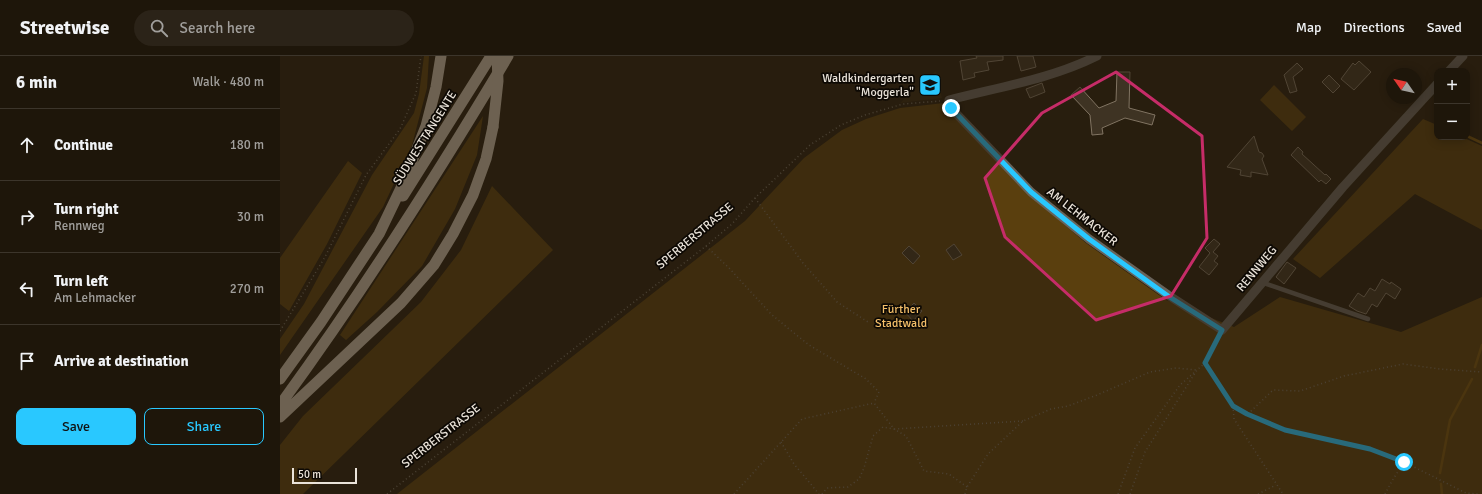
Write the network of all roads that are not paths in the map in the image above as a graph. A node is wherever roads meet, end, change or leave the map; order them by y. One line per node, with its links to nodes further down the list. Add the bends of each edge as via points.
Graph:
1 (441, 56): 9 (highway, via 426,126 403,184)
2 (491, 56): 9 (highway, SÜDWESTTANGENTE)
3 (497, 56): 15 (highway, bridge, via 498,82 486,159 473,195 453,234 434,265 401,303)
4 (508, 56): 14 (highway, via 406,221 335,328)
5 (1097, 56): 12 (street, AM LEHMACKER, via 1046,76 949,100 951,108 1031,192 1168,296)
6 (1462, 56): 7 (street)
7 (1452, 68)
8 (1434, 87): 10 (street, RENNWEG)
9 (379, 234): 13 (highway)
10 (1261, 282): 11 (lane); 12 (street, RENNWEG)
11 (1368, 319)
12 (1222, 330)
13 (280, 379)
14 (280, 404)
15 (280, 417)

